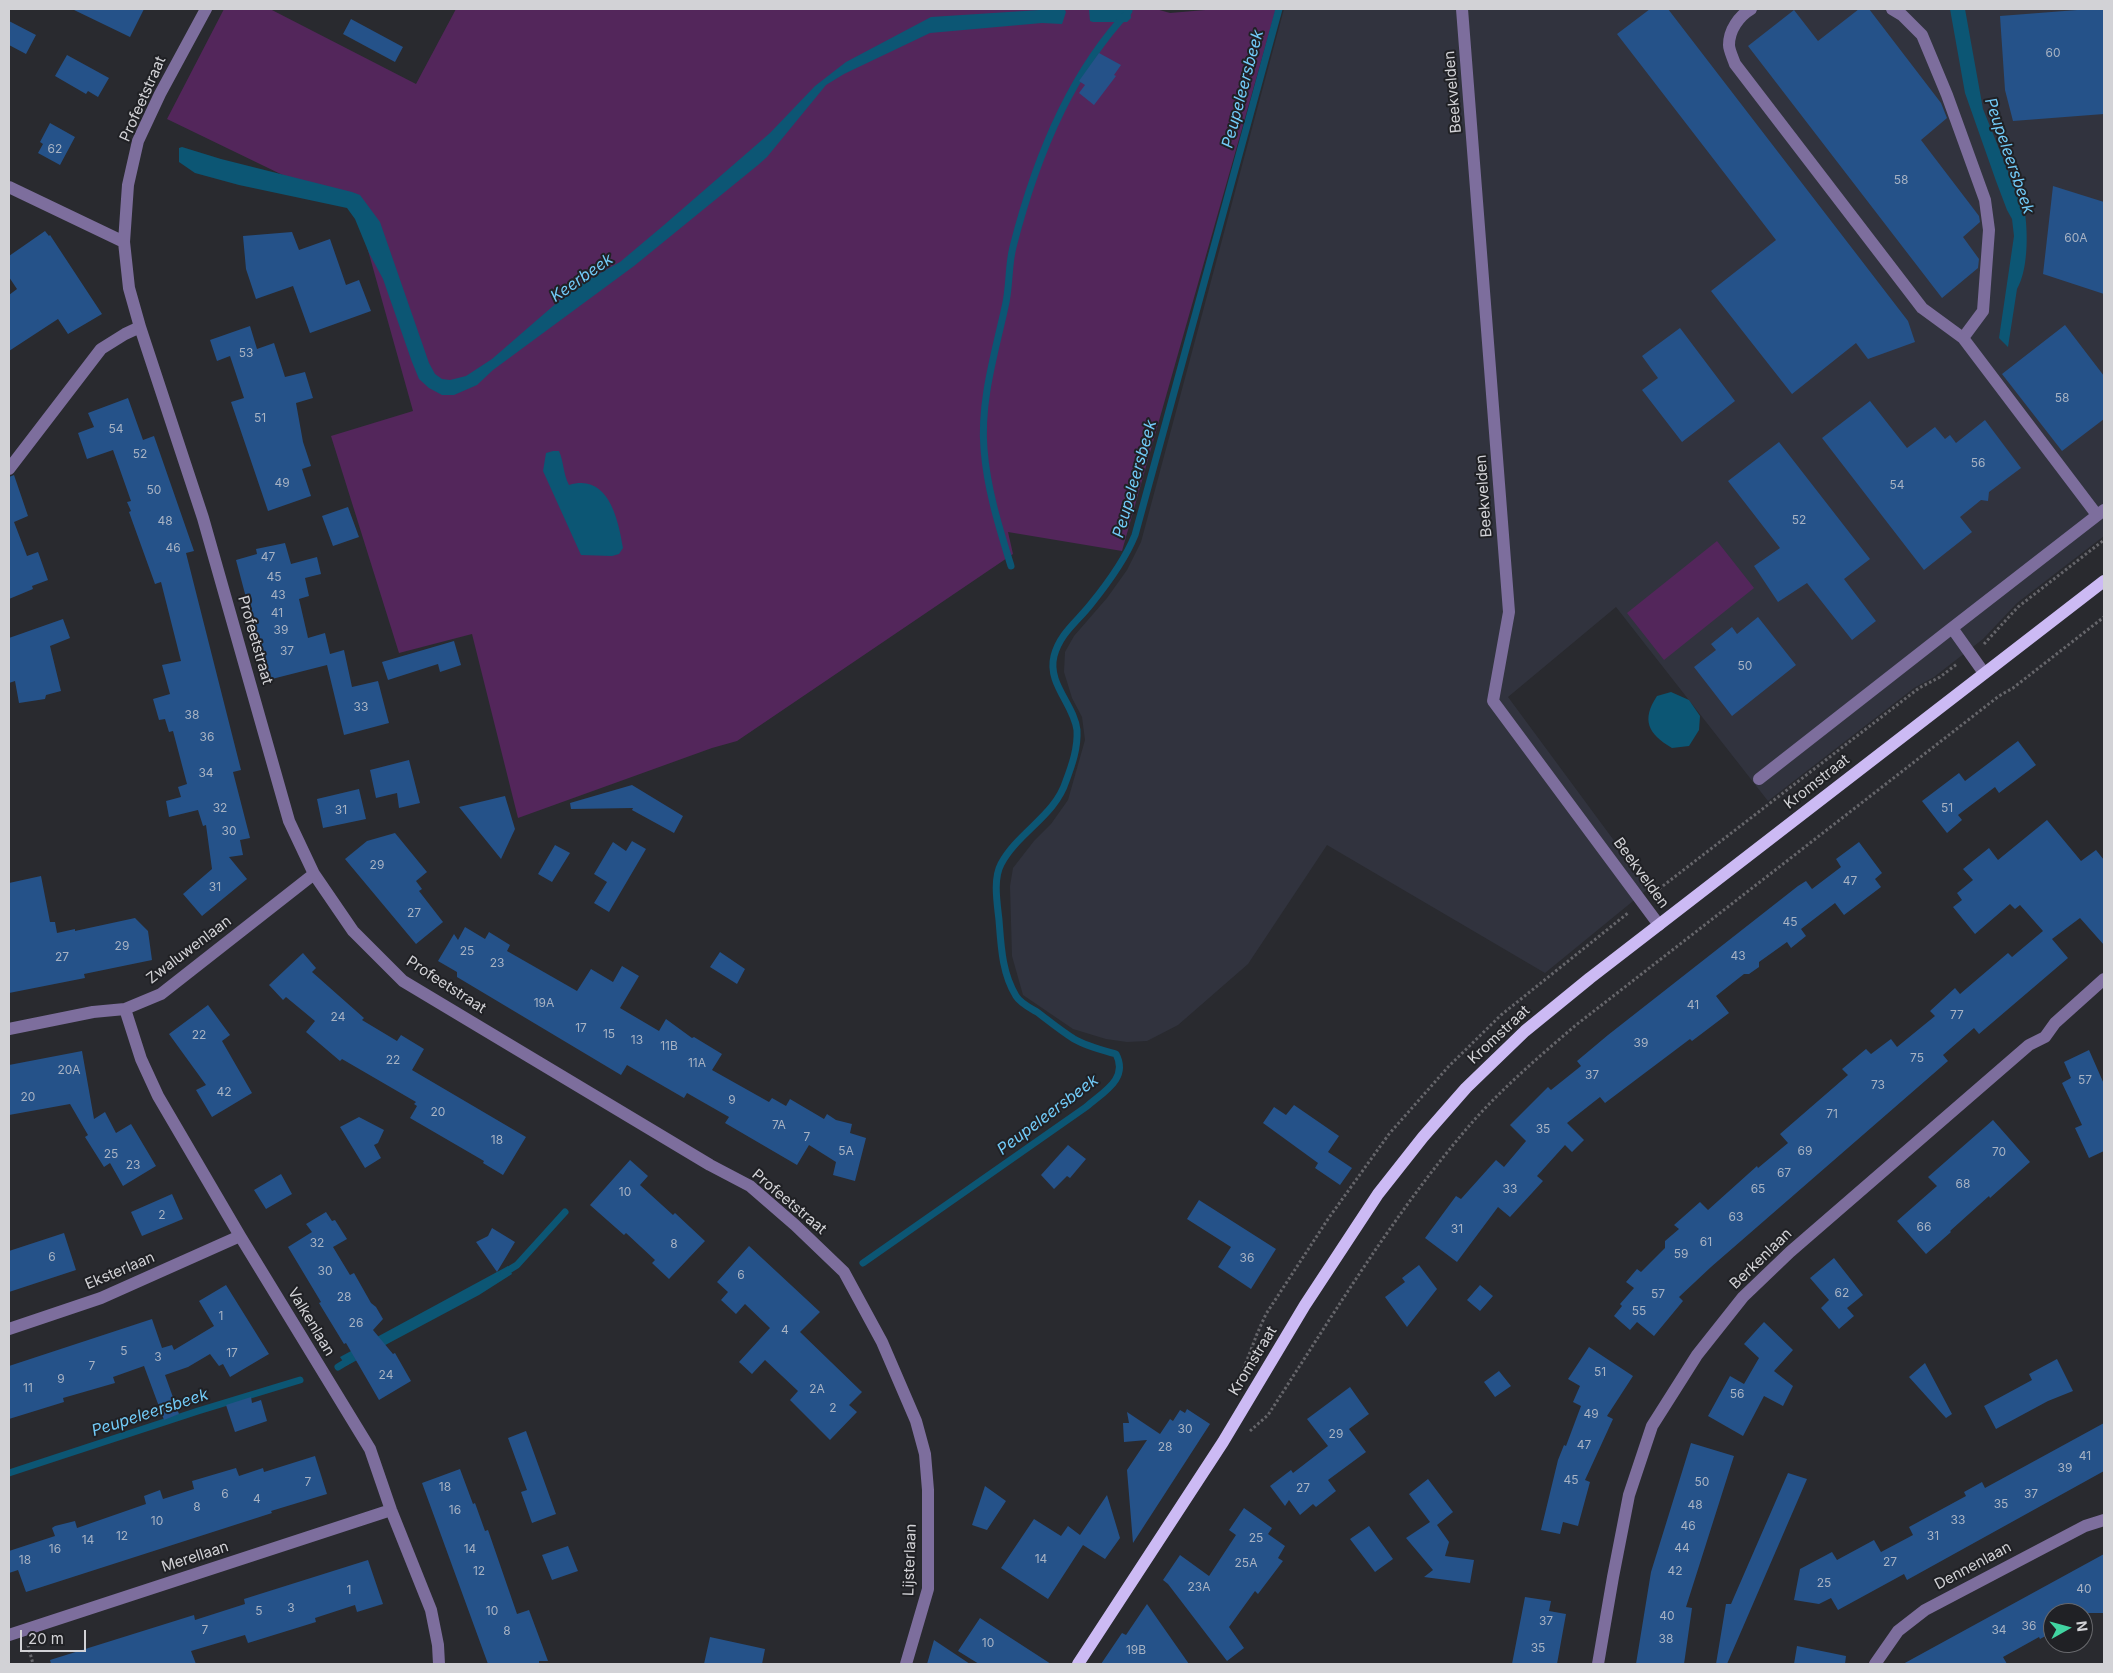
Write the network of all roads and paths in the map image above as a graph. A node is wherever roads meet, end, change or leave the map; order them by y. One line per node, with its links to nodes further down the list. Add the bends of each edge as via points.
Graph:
1 (206, 9): 6 (street, Profeetstraat, via 138,141 128,186)
2 (1462, 9): 19 (street, Beekvelden, via 1509,612 1493,701)
3 (1751, 9): 8 (street, via 1733,27 1728,46 1736,64 1922,308)
4 (1892, 9): 8 (street, via 1922,35 1985,200 1989,230 1983,311)
5 (9, 187): 6 (street)
6 (124, 242): 7 (street, Profeetstraat, via 129,288)
7 (140, 328): 9 (street, via 101,350); 18 (street, Profeetstraat, via 204,518 289,821)
8 (1963, 338): 10 (street)
9 (9, 468)
10 (2101, 512): 14 (street)
11 (2104, 540): 15 (path, via 2018,607)
12 (2104, 581): 16 (main road, Kromstraat)
13 (2104, 617): 27 (path, via 1535,1060 1477,1117 1424,1180 1268,1415)
14 (1952, 628): 15 (street); 17 (street)
15 (1971, 654): 16 (street); 19 (path, via 1919,688)
16 (1984, 673): 20 (main road, Kromstraat)
17 (1760, 779)
18 (314, 874): 22 (street, Zwaluwenlaan, via 161,994); 28 (street, Profeetstraat, via 353,931 403,981 750,1186 795,1225 844,1272 882,1342 916,1421)
19 (1642, 902): 20 (street, Beekvelden); 26 (path, via 1501,1015 1443,1072 1389,1134 1266,1314)
20 (1659, 925): 34 (main road, Kromstraat, via 1525,1031 1466,1088 1411,1152 1378,1194 1305,1305 1224,1442)
21 (2104, 980): 35 (street, Berkenlaan, via 2055,1023 2045,1037 2029,1045 1790,1252 1743,1297 1697,1355 1652,1426 1632,1487)
22 (125, 1009): 23 (street, Zwaluwenlaan); 24 (street, Valkenlaan, via 158,1096)
23 (9, 1029)
24 (240, 1236): 25 (street, Eksterlaan, via 101,1298); 29 (street, Valkenlaan, via 370,1450)
25 (9, 1329)
26 (1241, 1378)
27 (1246, 1435)
28 (925, 1454): 33 (street, Lijsterlaan, via 928,1589)
29 (391, 1510): 31 (street, Merellaan); 32 (street, Valkenlaan, via 430,1610)
30 (2104, 1520): 36 (street, Dennenlaan, via 2085,1526 1925,1610 1898,1631)
31 (9, 1635)
32 (439, 1664)
33 (906, 1664)
34 (1078, 1664)
35 (1598, 1664)
36 (1875, 1664)

